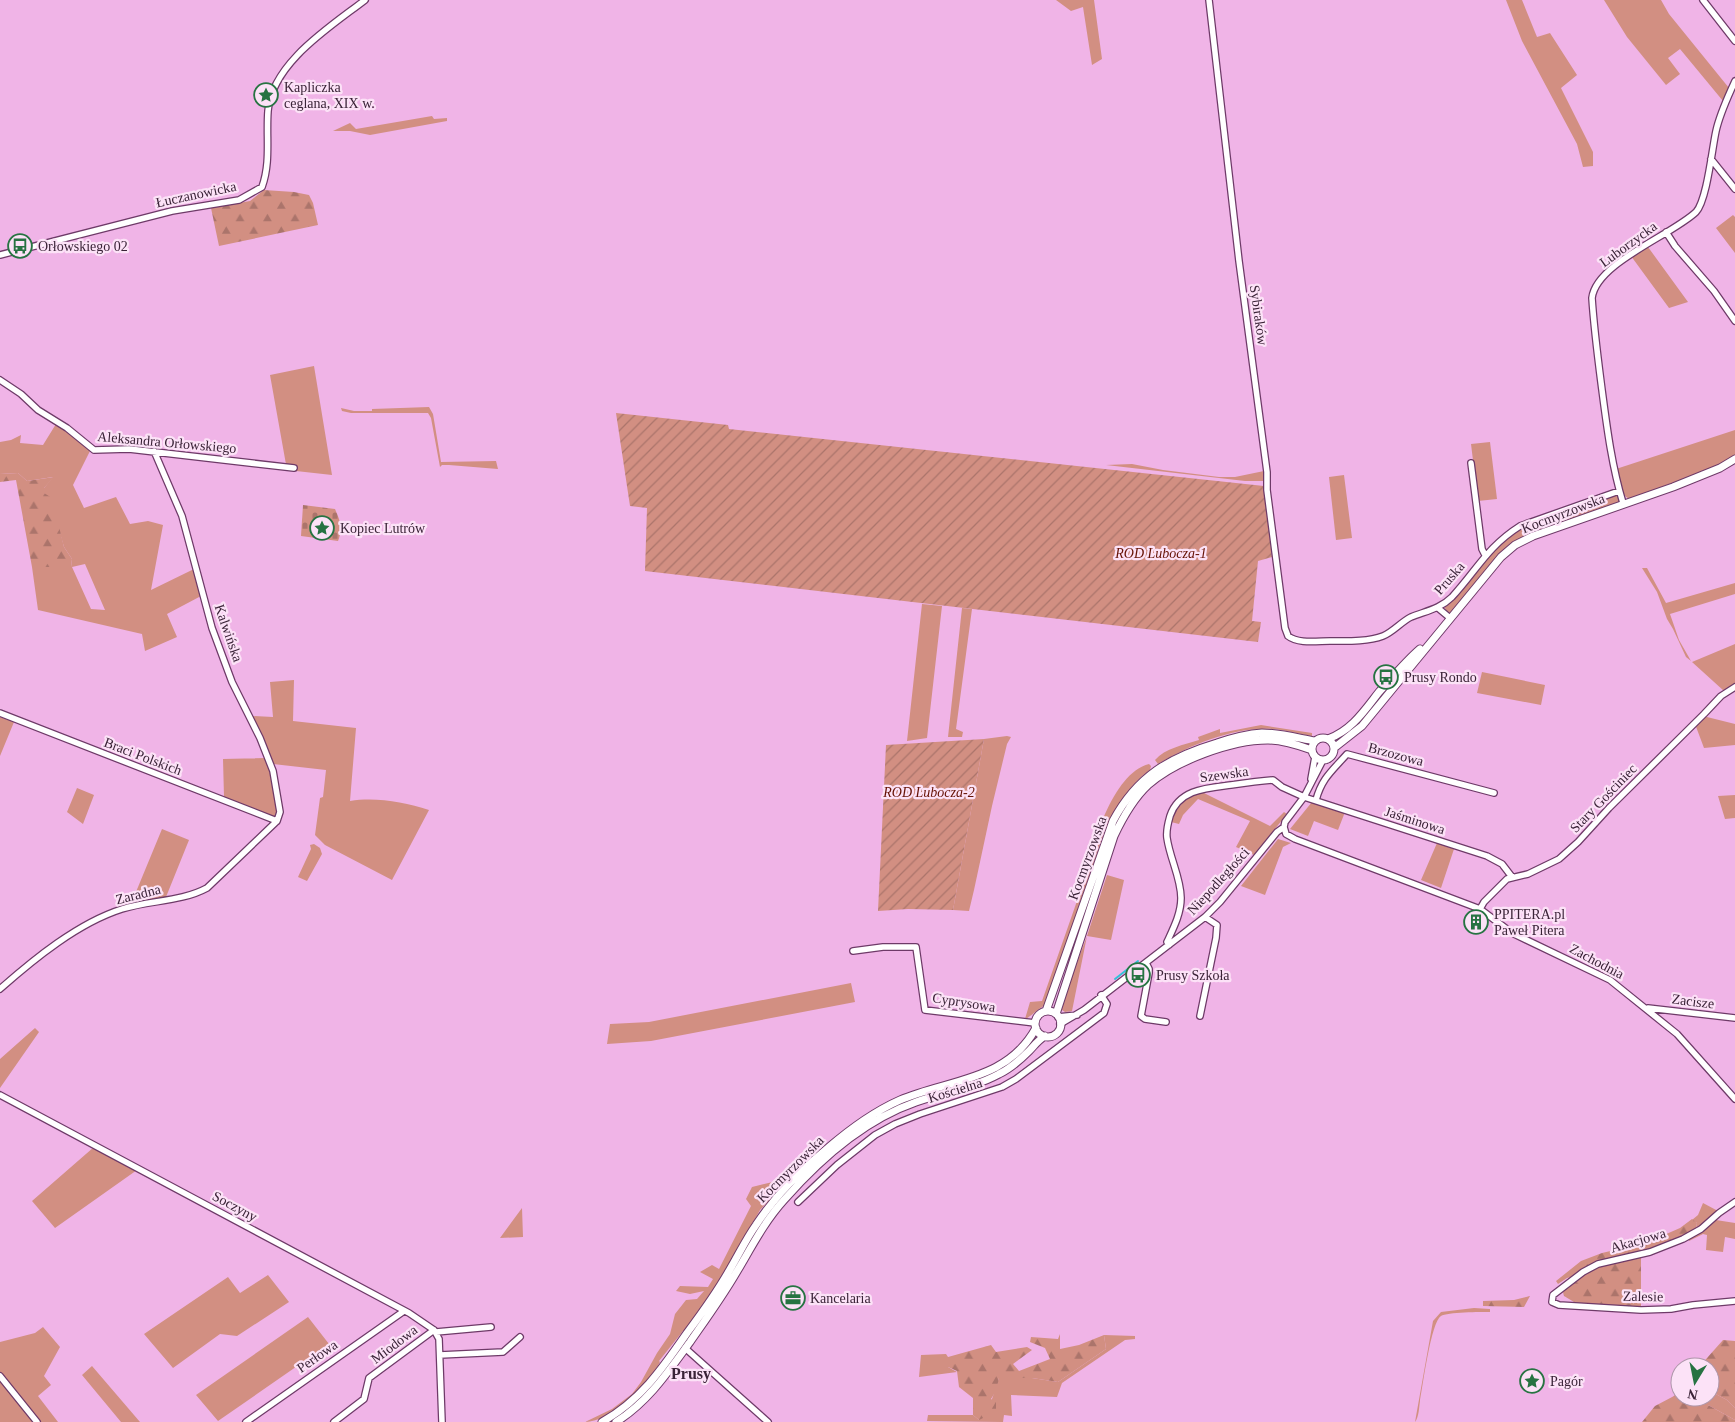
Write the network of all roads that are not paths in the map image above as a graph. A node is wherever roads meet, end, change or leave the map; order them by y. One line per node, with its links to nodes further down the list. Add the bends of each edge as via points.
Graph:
1 (365, 0): 10 (street, Łuczanowicka, via 301,52 281,77 268,110 268,164 262,188 239,200 172,211)
2 (1209, 0): 22 (street, Sybiraków)
3 (1703, 0): 4 (street)
4 (1735, 41)
5 (1735, 81): 6 (street, Luborzycka)
6 (1733, 93): 7 (street, Luborzycka, via 1716,130)
7 (1711, 159): 8 (street); 9 (street, Luborzycka, via 1700,206 1688,219)
8 (1735, 189)
9 (1666, 232): 11 (street); 17 (street, Luborzycka, via 1610,270 1593,293 1595,341)
10 (0, 255)
11 (1735, 321)
12 (0, 380): 13 (street, Aleksandra Orłowskiego, via 94,450)
13 (154, 451): 16 (street, Aleksandra Orłowskiego); 35 (street, Kalwińska, via 182,516 214,634 273,771 280,812)
14 (1735, 459): 18 (main road, Kocmyrzowska, via 1673,487)
15 (1471, 463): 19 (street)
16 (294, 468)
17 (1619, 491): 18 (street, Luborzycka); 19 (street, Pruska, via 1520,526)
18 (1623, 503): 21 (main road, Kocmyrzowska, via 1515,545)
19 (1485, 555): 20 (street, Pruska, via 1452,597)
20 (1438, 608): 21 (street); 22 (street, Pruska, via 1408,618 1384,636 1370,639 1297,640)
21 (1450, 618): 23 (main road, Kocmyrzowska)
22 (1286, 633)
23 (1434, 638): 26 (main road, Kocmyrzowska, via 1395,675 1360,717 1346,730); 28 (main road, Kocmyrzowska, via 1362,726)
24 (1735, 687): 37 (street, Stary Gościniec, via 1721,696 1559,859 1528,874)
25 (0, 713): 35 (street, Braci Polskich)
26 (1328, 739): 27 (main road); 28 (main road)
27 (1315, 741): 29 (main road); 46 (main road, Kocmyrzowska, via 1275,734 1243,736 1180,756 1139,784 1113,821)
28 (1334, 748): 30 (main road, via 1331,757)
29 (1314, 753): 30 (main road); 31 (street, Niepodległości); 48 (main road, Kocmyrzowska, via 1280,741 1243,743 1185,761 1147,786 1128,809 1114,836)
30 (1323, 760): 31 (street, Niepodległości)
31 (1310, 783): 33 (street, Niepodległości)
32 (1494, 793): 34 (street, Brzozowa, via 1347,754 1323,781)
33 (1304, 797): 34 (street, Jaśminowa); 36 (street, Niepodległości); 40 (street, Szewska, via 1273,780 1193,791 1177,802 1167,834 1181,899 1168,942)
34 (1316, 800): 37 (street, Jaśminowa, via 1488,856 1502,864)
35 (277, 821): 43 (street, Zaradna, via 207,888 194,895 142,903 92,922 57,944)
36 (1284, 827): 38 (street, Zachodnia, via 1286,834 1295,839); 39 (street, Niepodległości)
37 (1512, 877): 38 (street, Stary Gościniec)
38 (1480, 909): 45 (street, Zachodnia, via 1512,933 1610,980)
39 (1205, 917): 40 (street, Niepodległości); 49 (street, via 1217,925)
40 (1170, 945): 42 (street, Niepodległości)
41 (853, 951): 53 (street, Cyprysowa, via 916,947 925,1010)
42 (1146, 963): 44 (street, Niepodległości); 51 (street, via 1149,973 1141,1016)
43 (0, 989)
44 (1101, 995): 47 (street, Niepodległości); 57 (street, Kościelna, via 1107,1004 1104,1012 1016,1079 994,1091 887,1128 857,1148)
45 (1648, 1008): 50 (street, Zacisze); 56 (street, Zachodnia, via 1677,1034)
46 (1046, 1011): 48 (main road); 53 (main road, via 1038,1015)
47 (1077, 1014): 48 (street); 52 (street, Niepodległości)
48 (1057, 1015): 52 (main road)
49 (1200, 1016)
50 (1735, 1018)
51 (1166, 1022)
52 (1060, 1024): 54 (main road, via 1055,1034)
53 (1035, 1026): 54 (main road); 72 (main road, Kocmyrzowska, via 1026,1044 1002,1064 980,1075 884,1108 857,1124 820,1154 766,1211 713,1297 653,1380 632,1402)
54 (1045, 1036): 65 (main road, Kocmyrzowska, via 1001,1074 917,1101 876,1120 818,1166 769,1218 725,1292)
55 (0, 1095): 61 (street, Soczyny)
56 (1735, 1099)
57 (798, 1202)
58 (1735, 1202): 60 (street, Akacjowa, via 1683,1239 1650,1252 1598,1264 1583,1272 1553,1295)
59 (1735, 1301): 60 (street, Zalesie, via 1641,1310)
60 (1552, 1302)
61 (404, 1311): 63 (street, Soczyny); 69 (street, Perłowa)
62 (491, 1327): 63 (street)
63 (435, 1331): 66 (street); 70 (street, Miodowa, via 370,1378 364,1399)
64 (520, 1337): 66 (street, via 502,1352)
65 (685, 1348): 73 (main road, Kocmyrzowska, via 650,1394); 74 (street)
66 (440, 1355): 71 (street)
67 (0, 1376): 68 (street)
68 (37, 1422)
69 (246, 1422)
70 (334, 1422)
71 (442, 1422)
72 (602, 1422)
73 (616, 1422)
74 (768, 1422)

